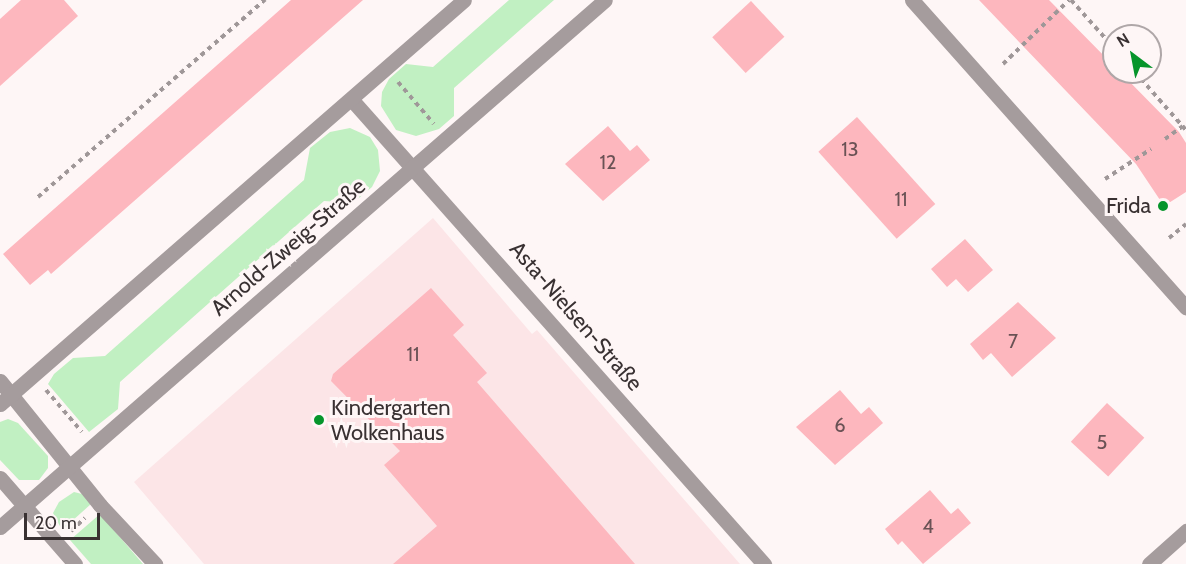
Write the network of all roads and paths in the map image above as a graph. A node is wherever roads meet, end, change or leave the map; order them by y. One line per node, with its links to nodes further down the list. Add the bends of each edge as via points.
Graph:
1 (265, 0): 17 (path)
2 (464, 0): 10 (street)
3 (605, 0): 15 (street, Arnold-Zweig-Straße)
4 (912, 0): 20 (street)
5 (1070, 0): 6 (path); 7 (path)
6 (1102, 35)
7 (1003, 64)
8 (392, 75): 12 (path)
9 (1146, 84): 11 (path)
10 (352, 100): 15 (street, Asta-Nielsen-Straße); 23 (street)
11 (1185, 128): 13 (path)
12 (439, 129)
13 (1165, 139)
14 (1151, 149): 16 (path)
15 (414, 167): 25 (street, Arnold-Zweig-Straße); 34 (street, Asta-Nielsen-Straße)
16 (1106, 179)
17 (38, 197)
18 (1186, 224): 19 (path)
19 (1168, 238)
20 (1186, 308)
21 (0, 381): 23 (street)
22 (46, 389): 24 (path)
23 (6, 399): 25 (street)
24 (83, 432)
25 (71, 465): 27 (street, Arnold-Zweig-Straße); 33 (street, via 100,505)
26 (0, 478): 27 (street)
27 (25, 506): 29 (street, Arnold-Zweig-Straße); 32 (street)
28 (88, 516): 31 (path)
29 (0, 527)
30 (1186, 531): 35 (street)
31 (66, 535)
32 (75, 564)
33 (155, 564)
34 (764, 564)
35 (1149, 564)

